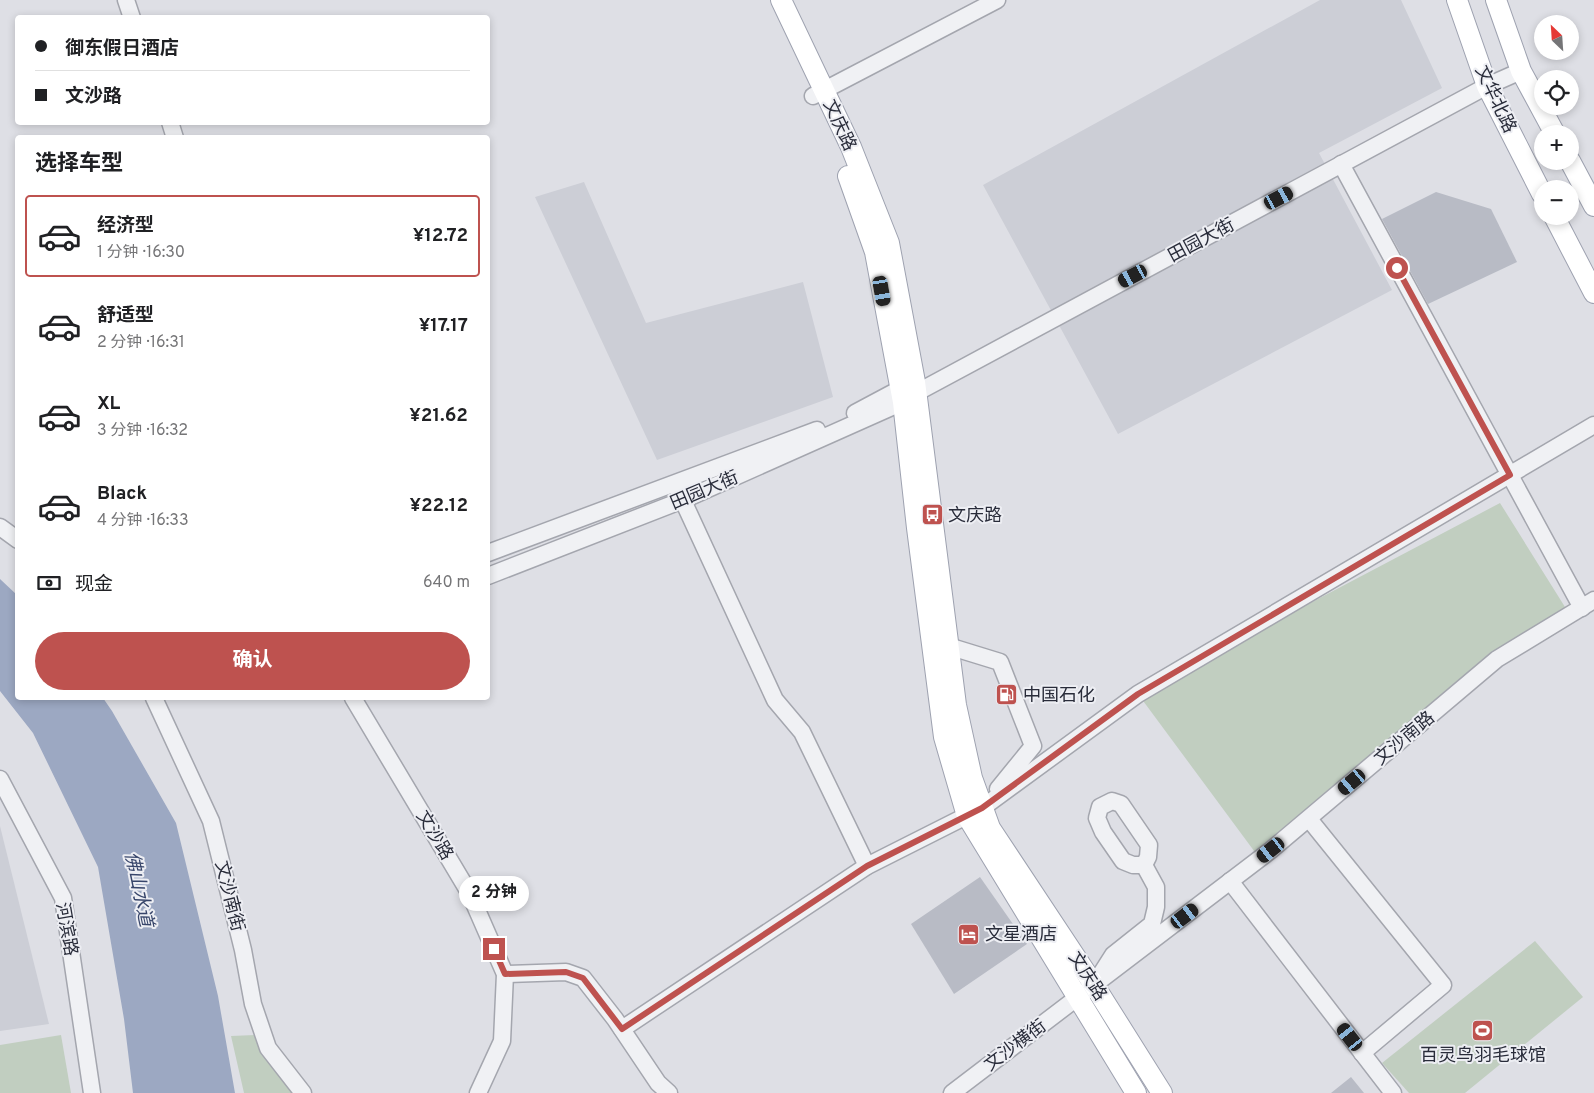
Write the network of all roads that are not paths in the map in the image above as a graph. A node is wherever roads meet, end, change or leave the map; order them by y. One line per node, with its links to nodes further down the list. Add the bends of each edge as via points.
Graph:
1 (126, 0): 7 (street)
2 (767, 0): 10 (main road, 文庆路)
3 (782, 0): 10 (main road, 文庆路)
4 (997, 0): 10 (street)
5 (1458, 0): 9 (main road, 文华北路)
6 (1496, 0): 8 (main road, 文华北路)
7 (131, 15)
8 (1521, 71): 9 (street, 田园大街); 11 (main road, 文华北路)
9 (1487, 86): 12 (street, 田园大街); 14 (main road, 文华北路)
10 (819, 93): 18 (main road, 文庆路, via 875,252)
11 (1550, 125)
12 (1341, 164): 18 (street, 田园大街); 20 (street)
13 (1575, 170): 15 (main road)
14 (1535, 180)
15 (1594, 206)
16 (1559, 225): 17 (main road)
17 (1594, 293)
18 (907, 395): 21 (street, 田园大街); 22 (street, 田园大街); 28 (main road, 文庆路); 32 (main road, 文庆路, via 917,528 944,737)
19 (1594, 425): 20 (street)
20 (1510, 475): 27 (street); 32 (street, via 1138,694)
21 (675, 482): 22 (street); 25 (street, 田园大街)
22 (683, 500): 26 (street, 田园大街); 35 (street, via 775,700 802,732)
23 (0, 527): 24 (street)
24 (15, 538)
25 (490, 552)
26 (490, 575)
27 (1588, 604): 33 (street, 文沙南路, via 1497,659)
28 (948, 646): 32 (main road, 文庆路, via 956,705 972,778); 32 (street, via 1000,662 1033,746)
29 (155, 700): 42 (street, 文沙南街, via 211,821 253,1004 268,1048)
30 (354, 700): 37 (street, 文沙路, via 470,894)
31 (0, 779): 41 (street, 河滨路, via 63,898)
32 (974, 812): 35 (street); 38 (main road, 文庆路)
33 (1308, 819): 36 (street, 文沙南路); 40 (street, via 1443,985)
34 (1144, 865): 38 (street, via 1156,887 1152,924 1113,955)
35 (867, 866): 39 (street)
36 (1230, 882): 38 (street, 文沙南路); 40 (street)
37 (505, 974): 39 (street, via 566,972 583,978); 43 (street, 文沙路, via 502,1041)
38 (1086, 991): 45 (street, 文沙横街); 46 (main road, 文庆路); 47 (main road, 文庆路)
39 (622, 1029): 44 (street, via 658,1083)
40 (1362, 1052): 48 (street)
41 (92, 1093)
42 (303, 1093)
43 (478, 1093)
44 (669, 1093)
45 (952, 1093)
46 (1136, 1093)
47 (1162, 1093)
48 (1393, 1093)

